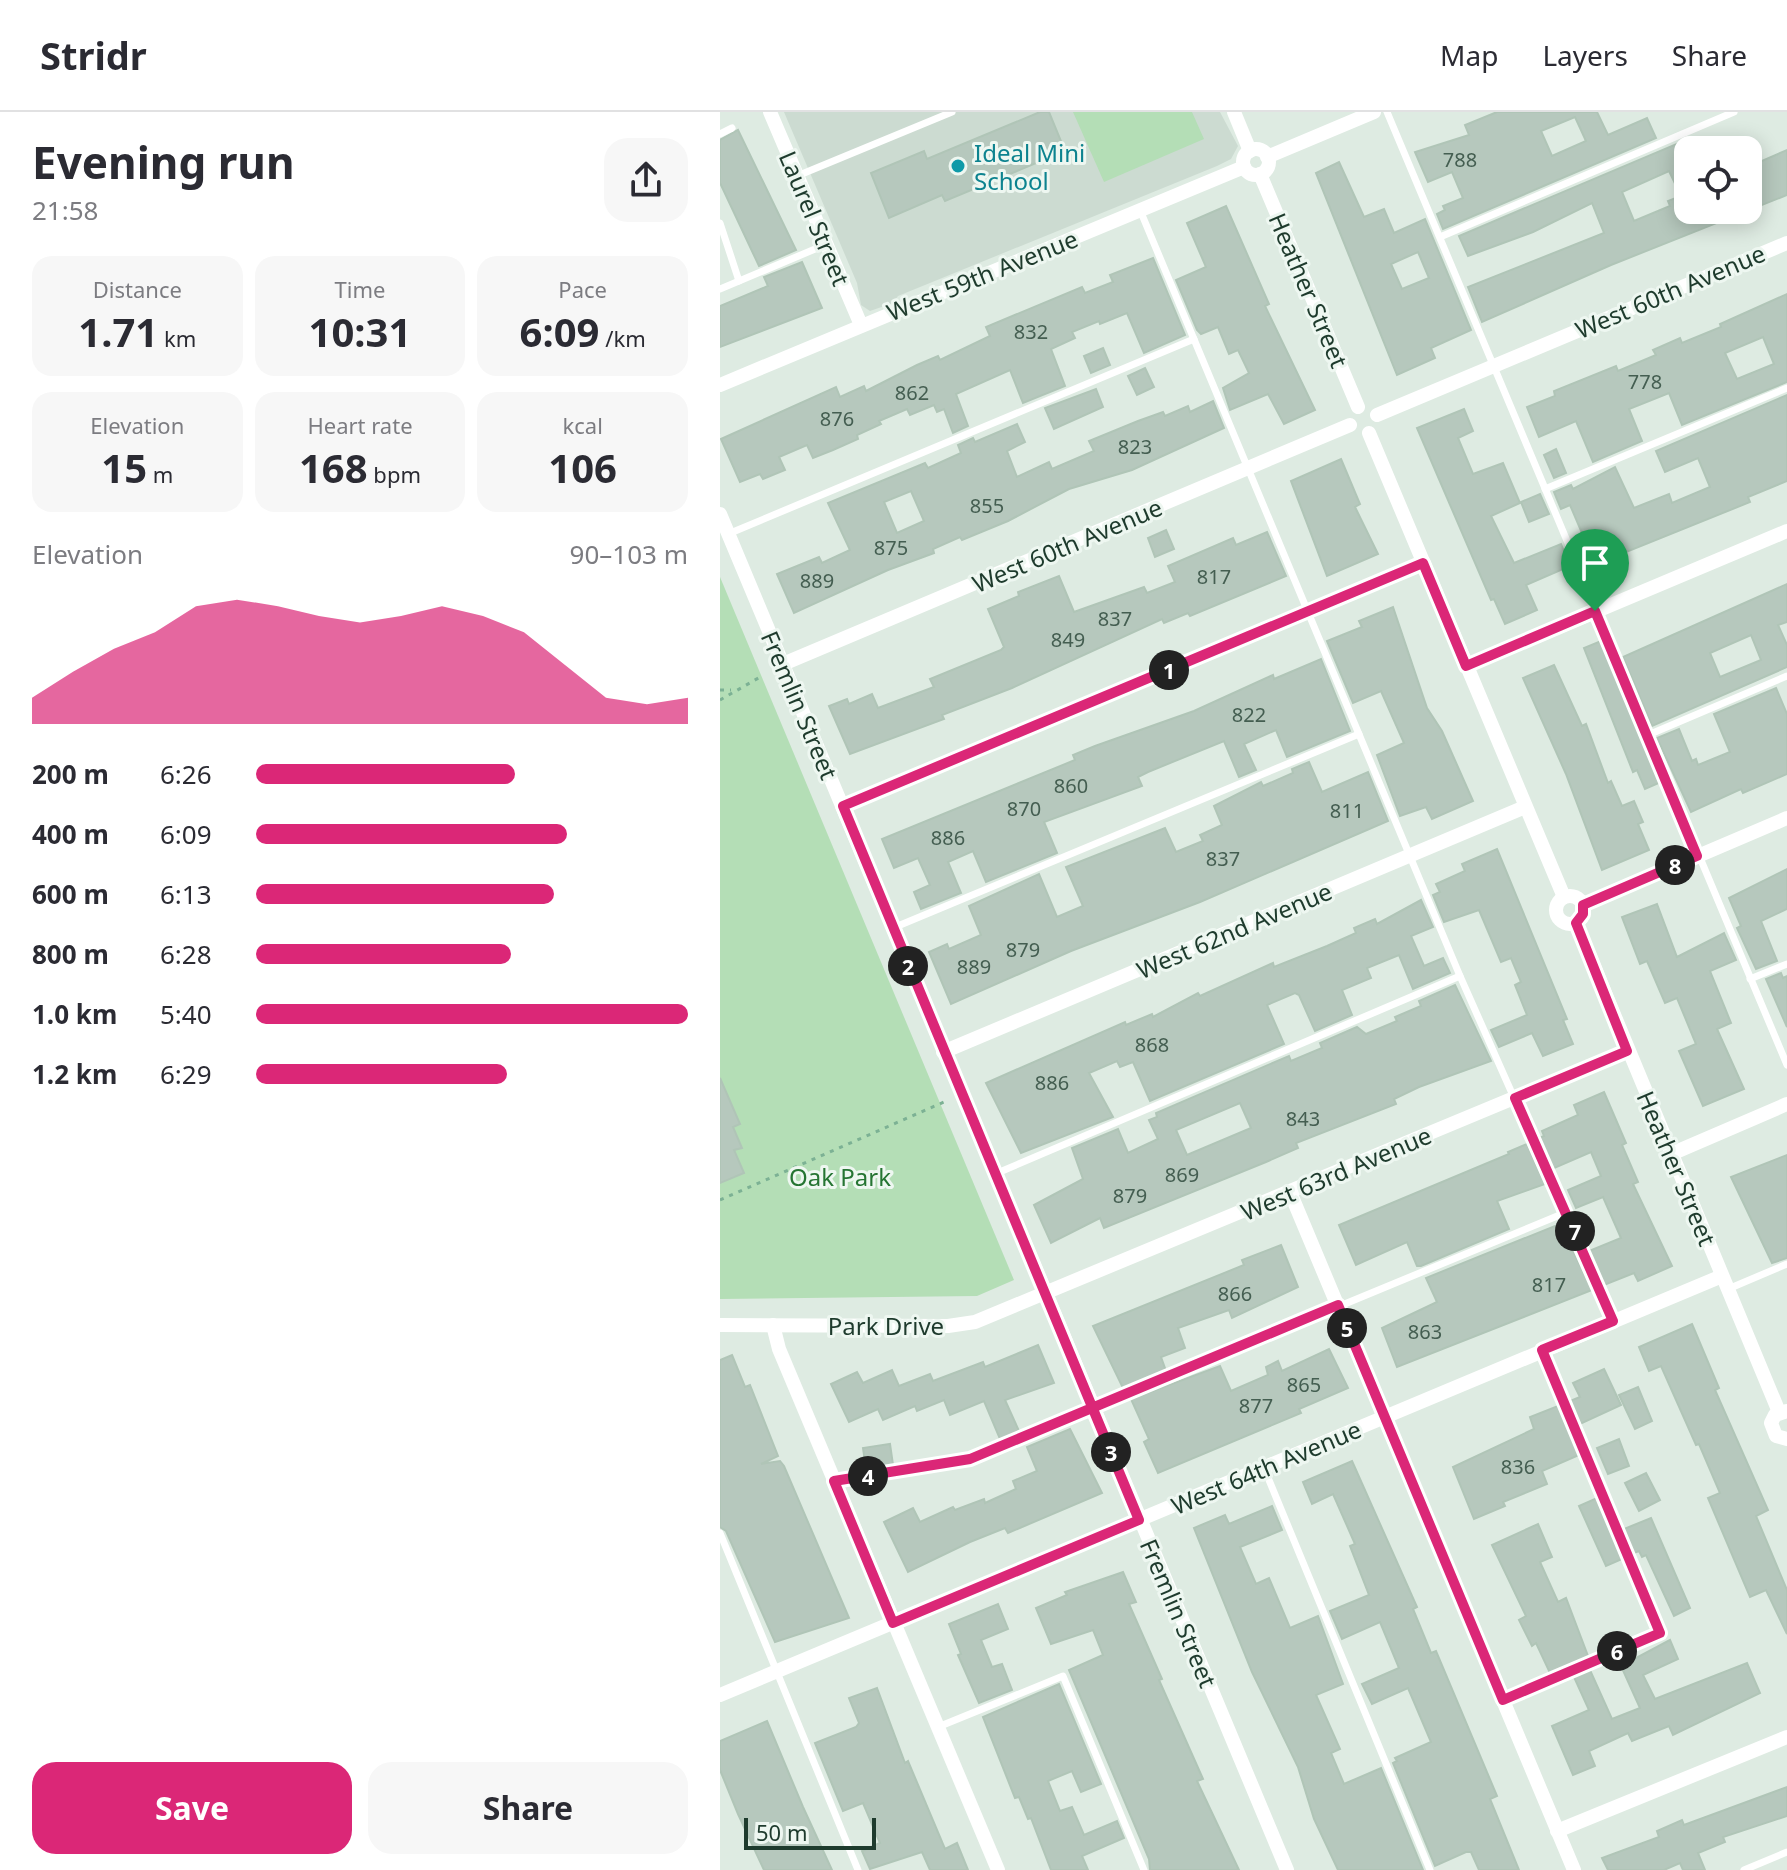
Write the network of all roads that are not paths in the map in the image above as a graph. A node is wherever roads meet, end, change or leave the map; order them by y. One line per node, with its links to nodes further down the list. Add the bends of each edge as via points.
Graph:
1 (770, 112): 13 (street, Laurel Street)
2 (952, 112): 13 (lane)
3 (1234, 112): 9 (street)
4 (1374, 112): 10 (street)
5 (1387, 112): 16 (lane)
6 (1734, 112): 16 (lane)
7 (732, 128): 8 (lane)
8 (720, 134)
9 (1250, 151): 10 (street); 11 (street)
10 (1267, 157): 12 (street)
11 (1244, 167): 12 (street); 14 (street, West 59th Avenue)
12 (1260, 174): 26 (street, Heather Street)
13 (797, 176): 18 (street, Laurel Street)
14 (1140, 210): 21 (street, West 59th Avenue); 22 (lane)
15 (720, 223): 19 (lane)
16 (1440, 237): 23 (lane)
17 (1787, 243): 23 (street, West 60th Avenue)
18 (827, 244): 19 (lane); 21 (street, Laurel Street)
19 (739, 281): 20 (lane)
20 (720, 289)
21 (861, 325): 24 (street, West 59th Avenue)
22 (1194, 339): 30 (lane); 34 (lane)
23 (1493, 365): 27 (street, West 60th Avenue); 31 (lane)
24 (720, 385)
25 (1787, 388): 31 (lane)
26 (1358, 407): 27 (street, via 1367,406); 28 (street, via 1351,412)
27 (1377, 415): 29 (street)
28 (1350, 425): 29 (street, via 1356,432); 30 (street, West 60th Avenue)
29 (1369, 433): 35 (street)
30 (1249, 468): 36 (lane); 38 (street, West 60th Avenue)
31 (1545, 489): 37 (lane)
32 (720, 514): 34 (street, Fremlin Street)
33 (1787, 531): 37 (street)
34 (728, 534): 38 (street, Fremlin Street)
35 (1423, 563): 36 (street); 39 (street)
36 (1309, 611): 41 (lane); 43 (street)
37 (1595, 611): 39 (street); 42 (lane)
38 (783, 664): 43 (street, Fremlin Street)
39 (1466, 666): 44 (street)
40 (1787, 676): 42 (lane)
41 (1359, 734): 46 (lane); 51 (lane)
42 (1648, 735): 47 (lane)
43 (843, 806): 51 (street, Fremlin Street)
44 (1525, 807): 46 (street, West 62nd Avenue); 48 (street)
45 (1787, 818): 47 (street)
46 (1410, 856): 53 (lane); 56 (street, West 62nd Avenue)
47 (1697, 856): 49 (street); 54 (lane)
48 (1564, 897): 49 (street, via 1577,898); 50 (street, via 1557,903 1557,916 1567,924)
49 (1583, 905): 50 (street)
50 (1576, 923): 55 (street, Heather Street)
51 (893, 928): 56 (street, Fremlin Street)
52 (1787, 964): 54 (lane)
53 (1460, 976): 58 (lane); 61 (lane)
54 (1750, 979): 57 (lane)
55 (1627, 1051): 58 (street, West 63rd Avenue); 60 (street, Heather Street)
56 (943, 1052): 61 (street, Fremlin Street)
57 (1787, 1065)
58 (1515, 1098): 62 (street, West 63rd Avenue); 63 (lane)
59 (1787, 1104): 60 (street)
60 (1671, 1154): 65 (street, Heather Street)
61 (995, 1174): 66 (street, Fremlin Street)
62 (1290, 1192): 66 (street, West 63rd Avenue); 67 (street)
63 (1567, 1212): 67 (lane); 68 (lane)
64 (1787, 1264): 65 (lane)
65 (1725, 1282): 68 (street, West 64th Avenue); 73 (street, Heather Street)
66 (1046, 1295): 70 (street, Park Drive, via 995,1316 948,1326); 72 (street, Fremlin Street)
67 (1338, 1305): 72 (lane); 74 (street)
68 (1613, 1321): 71 (street, West 64th Avenue)
69 (720, 1325): 70 (street, Park Drive)
70 (773, 1325): 77 (street)
71 (1542, 1350): 74 (street, West 64th Avenue); 83 (lane, via 1660,1633)
72 (1093, 1408): 77 (lane, via 970,1459); 78 (street, Fremlin Street)
73 (1783, 1411): 75 (street, Heather Street, via 1772,1418 1771,1428)
74 (1385, 1418): 76 (street, West 64th Avenue); 83 (street)
75 (1787, 1439)
76 (1264, 1468): 78 (street, West 64th Avenue); 92 (lane)
77 (834, 1481): 80 (street)
78 (1139, 1520): 80 (street, West 64th Avenue); 91 (street, Fremlin Street)
79 (720, 1533): 81 (lane)
80 (893, 1623): 81 (street, West 64th Avenue); 84 (street)
81 (776, 1671): 82 (street, West 64th Avenue); 88 (lane)
82 (720, 1695)
83 (1503, 1700): 86 (street)
84 (938, 1727): 89 (street); 90 (lane, via 1063,1676)
85 (1787, 1737): 86 (street)
86 (1557, 1831): 93 (street)
87 (1787, 1852): 94 (lane)
88 (858, 1870)
89 (998, 1870)
90 (1144, 1870)
91 (1287, 1870)
92 (1430, 1870)
93 (1574, 1870)
94 (1744, 1870)

